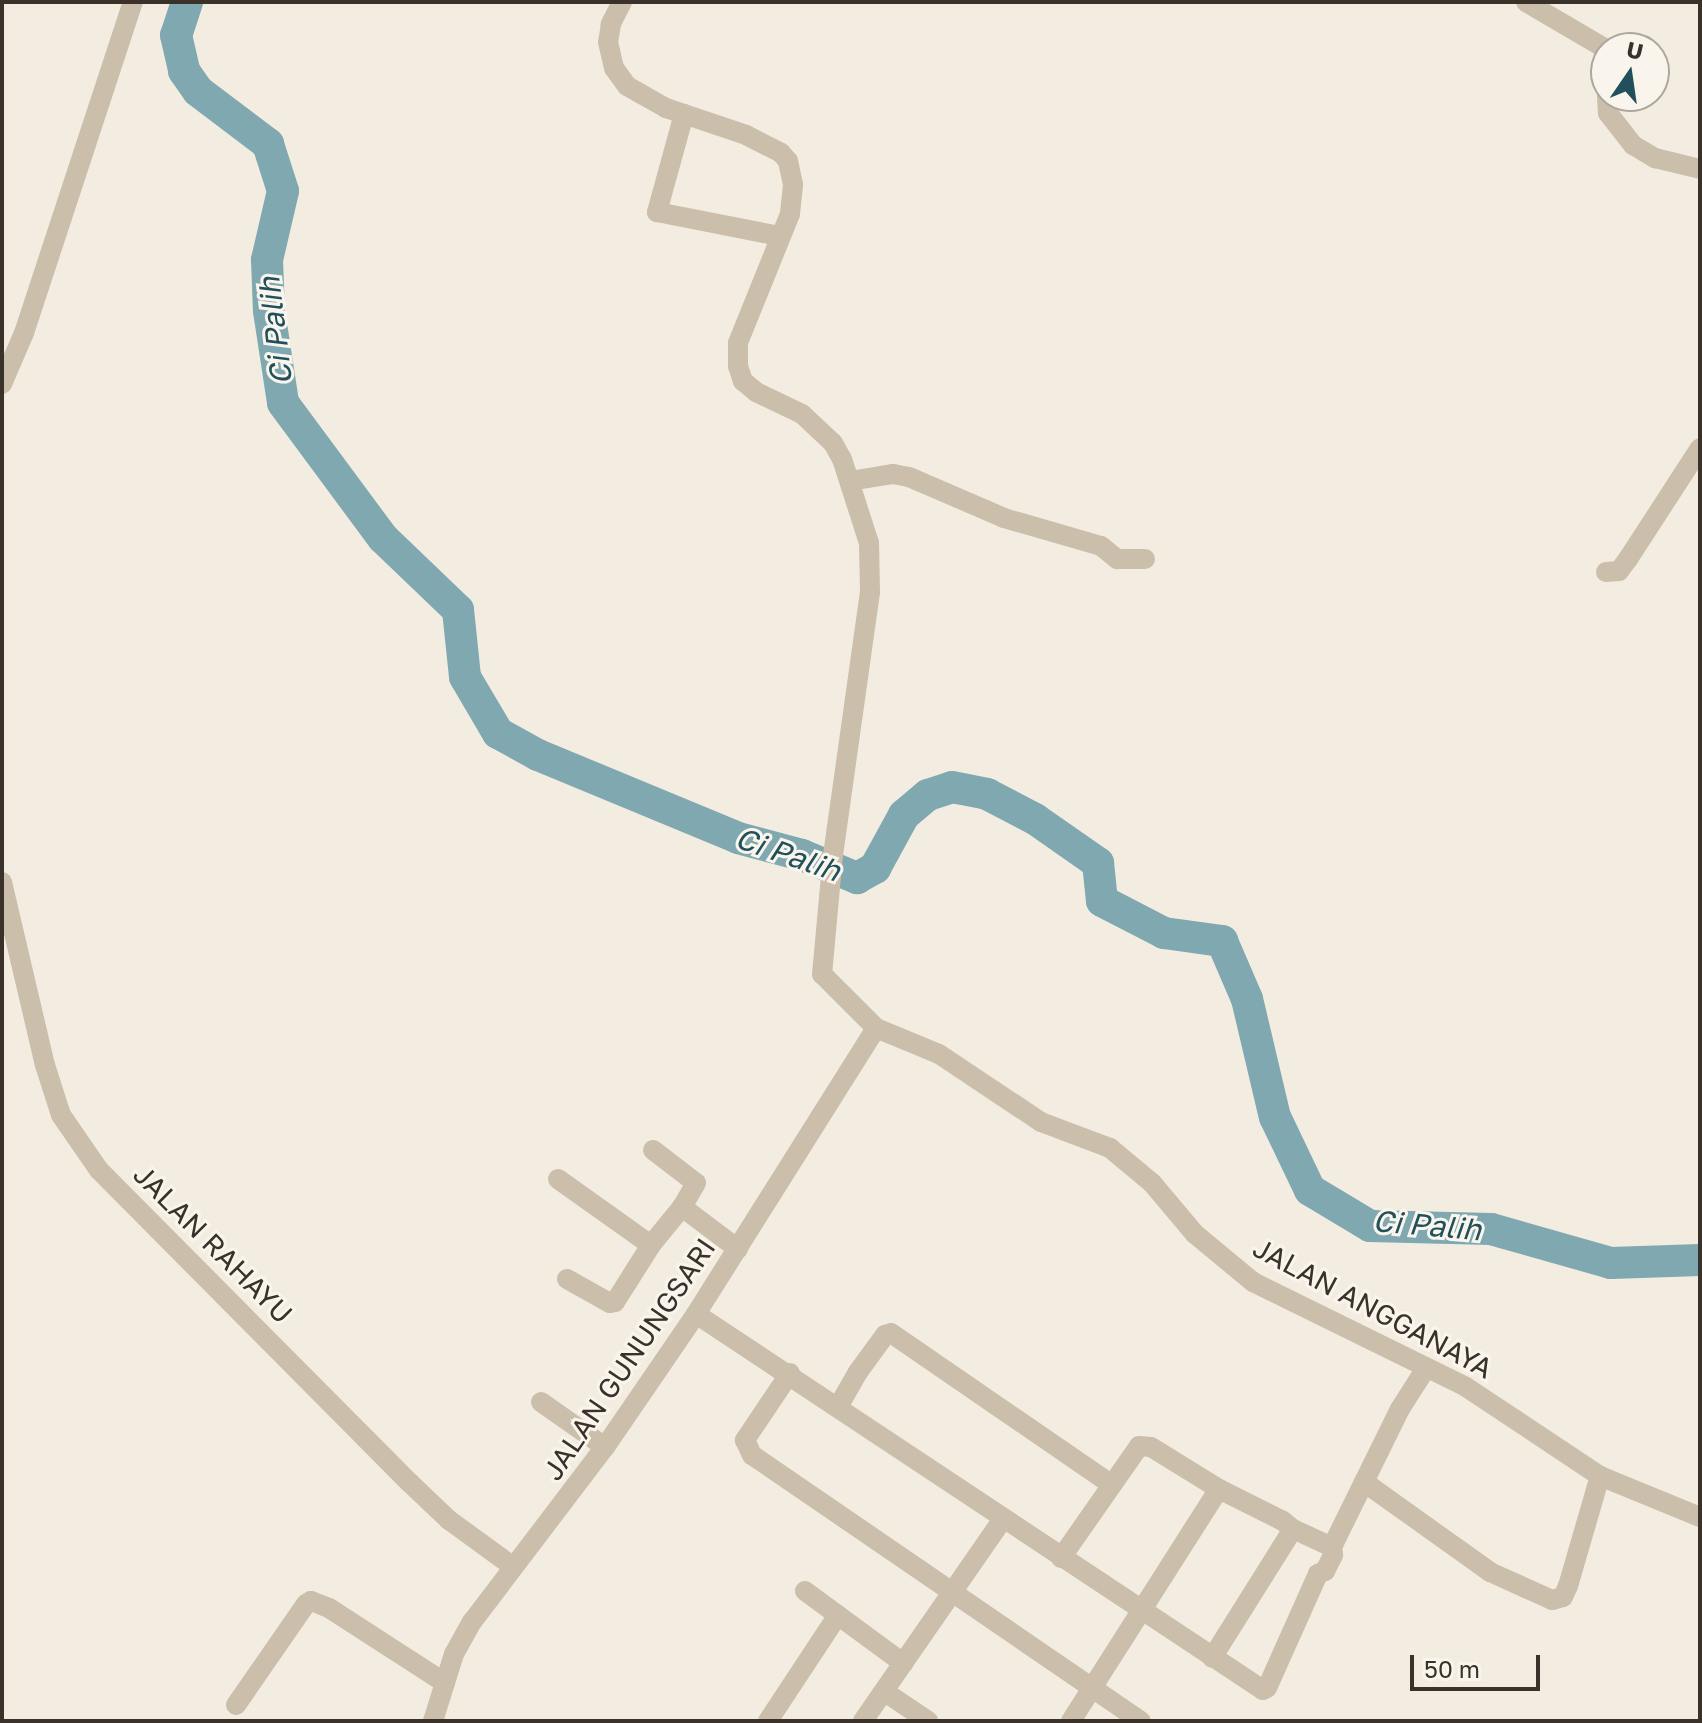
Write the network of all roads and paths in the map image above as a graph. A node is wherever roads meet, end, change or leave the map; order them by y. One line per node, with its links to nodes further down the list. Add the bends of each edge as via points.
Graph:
1 (133, 2): 9 (street, via 24,333)
2 (622, 2): 6 (street, via 608,42 618,77 644,98)
3 (1526, 2): 4 (street)
4 (1590, 40)
5 (1608, 112): 7 (street, via 1633,145 1655,158)
6 (684, 114): 8 (street, via 746,135 788,161 793,185 790,214); 8 (street, via 657,212)
7 (1700, 169)
8 (779, 236): 11 (street, via 738,343 738,366 743,381 756,392 802,414 824,432)
9 (2, 384)
10 (1700, 448): 13 (street, via 1619,571)
11 (850, 481): 12 (street, via 893,474 909,477 1004,518 1101,546 1117,559); 15 (street, via 869,543 870,592 833,854 822,974)
12 (1145, 559)
13 (1606, 572)
14 (2, 882): 37 (street, JALAN RAHAYU, via 61,1115 99,1170 410,1483 449,1520)
15 (876, 1028): 20 (street, JALAN GUNUNGSARI); 23 (street, JALAN ANGGANAYA, via 939,1054 1041,1122 1110,1148 1152,1183 1212,1251 1253,1282)
16 (653, 1150): 18 (street, via 696,1183)
17 (558, 1179): 19 (street)
18 (682, 1207): 19 (street); 20 (street)
19 (651, 1245): 21 (street, via 615,1302)
20 (738, 1249): 22 (street, JALAN GUNUNGSARI)
21 (567, 1279)
22 (696, 1314): 24 (street); 27 (street, JALAN GUNUNGSARI)
23 (1426, 1368): 28 (street, JALAN ANGGANAYA, via 1488,1400); 29 (street)
24 (790, 1373): 26 (street); 38 (street, via 745,1440 746,1448)
25 (541, 1402): 27 (street)
26 (838, 1407): 30 (street, via 891,1333); 33 (street)
27 (605, 1447): 37 (street, JALAN GUNUNGSARI)
28 (1600, 1476): 29 (street, via 1568,1586 1563,1597 1552,1600 1490,1572); 32 (street, JALAN ANGGANAYA)
29 (1364, 1482): 35 (street)
30 (1111, 1484): 31 (street, via 1139,1446 1151,1447); 36 (street)
31 (1219, 1489): 34 (street); 40 (street)
32 (1700, 1517)
33 (1003, 1519): 36 (street); 38 (street)
34 (1293, 1529): 35 (street); 42 (street)
35 (1332, 1547): 42 (street, via 1333,1555 1318,1574 1267,1688 1257,1688)
36 (1061, 1558): 40 (street)
37 (512, 1566): 44 (street, JALAN GUNUNGSARI, via 472,1622)
38 (953, 1590): 43 (street); 45 (street)
39 (805, 1591): 41 (street)
40 (1142, 1612): 42 (street); 45 (street)
41 (838, 1615): 43 (street); 49 (street)
42 (1212, 1658)
43 (903, 1663): 46 (street)
44 (445, 1683): 47 (street, via 311,1601); 48 (street, JALAN GUNUNGSARI)
45 (1091, 1688): 52 (street); 53 (street)
46 (885, 1692): 50 (street); 51 (street)
47 (236, 1705)
48 (433, 1721)
49 (768, 1721)
50 (863, 1721)
51 (928, 1721)
52 (1071, 1721)
53 (1141, 1721)

